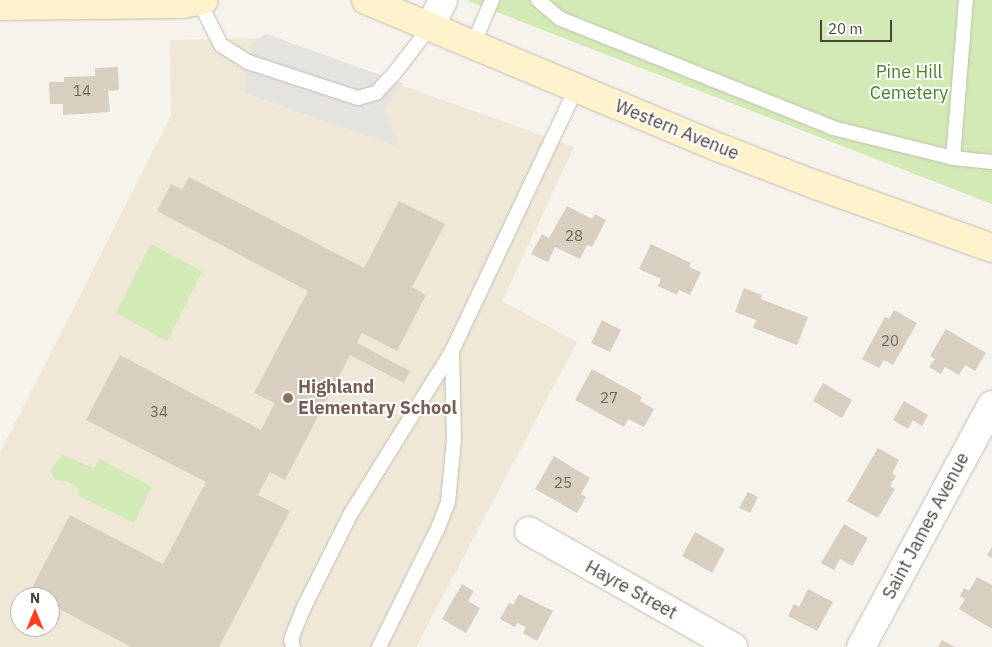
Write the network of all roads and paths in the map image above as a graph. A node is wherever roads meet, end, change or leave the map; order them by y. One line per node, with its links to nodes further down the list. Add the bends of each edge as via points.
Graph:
1 (202, 0): 7 (main road, via 182,4); 8 (lane, via 222,45 248,62 358,98 376,93)
2 (366, 0): 8 (main road, Western Avenue)
3 (443, 0): 8 (street)
4 (492, 0): 9 (lane)
5 (538, 0): 11 (lane, via 561,19 833,128)
6 (966, 0): 11 (lane)
7 (0, 6)
8 (430, 27): 9 (main road, Western Avenue)
9 (473, 45): 10 (main road, Western Avenue)
10 (576, 89): 13 (main road, Western Avenue, via 816,185); 14 (lane)
11 (952, 158): 12 (lane)
12 (992, 162)
13 (992, 248)
14 (452, 351): 17 (lane, via 350,515 304,607 291,639); 18 (lane, via 454,440 448,502)
15 (992, 406): 20 (street, Saint James Avenue)
16 (529, 531): 19 (street, Hayre Street)
17 (293, 647)
18 (379, 647)
19 (733, 647)
20 (861, 647)

